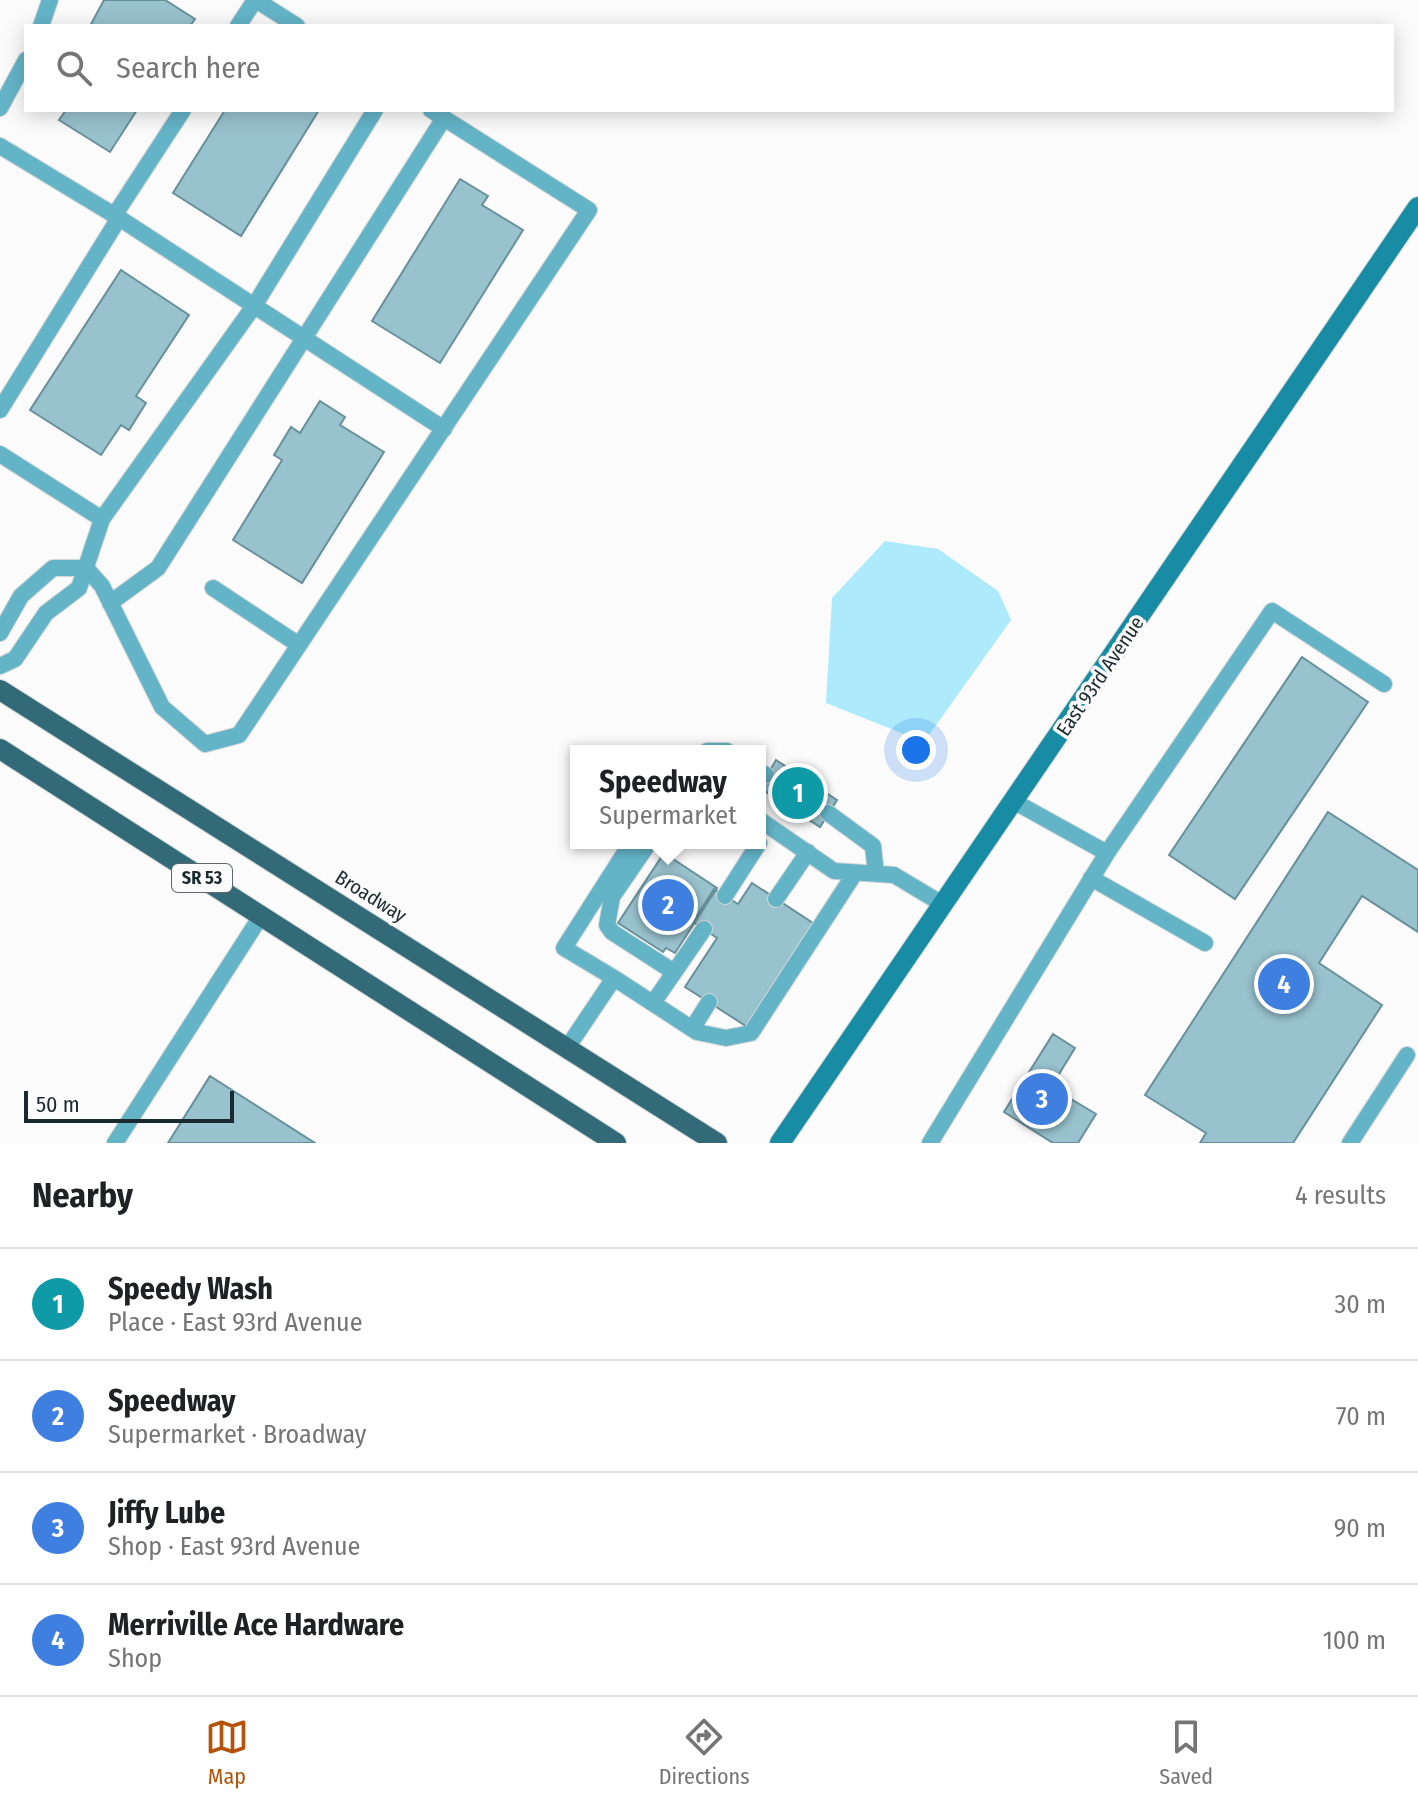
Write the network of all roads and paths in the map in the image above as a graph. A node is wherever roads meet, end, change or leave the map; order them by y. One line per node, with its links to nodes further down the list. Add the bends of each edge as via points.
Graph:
1 (50, 0): 3 (lane)
2 (255, 0): 4 (lane); 5 (lane)
3 (42, 24)
4 (239, 24)
5 (294, 24)
6 (24, 64): 7 (lane)
7 (0, 108)
8 (182, 112): 13 (lane)
9 (374, 112): 14 (lane)
10 (438, 114): 15 (lane); 17 (lane, via 589,210)
11 (0, 146): 13 (lane)
12 (1418, 207): 29 (street, East 93rd Avenue)
13 (117, 217): 14 (lane); 16 (lane)
14 (254, 306): 15 (lane); 19 (lane)
15 (306, 340): 17 (lane); 22 (lane, via 158,568)
16 (0, 410)
17 (444, 429): 24 (lane)
18 (0, 454): 19 (lane)
19 (102, 519): 20 (lane)
20 (86, 568): 22 (lane); 23 (lane, via 53,568 21,596); 25 (lane, via 79,588 46,613 15,659)
21 (213, 588): 24 (lane)
22 (110, 603): 24 (lane, via 162,707 205,744 239,735)
23 (0, 633)
24 (299, 645)
25 (0, 666)
26 (1384, 684): 36 (lane, via 1272,611)
27 (0, 690): 51 (main road, Broadway / SR 53)
28 (0, 749): 43 (main road, SR 53)
29 (1015, 802): 36 (lane); 42 (street, East 93rd Avenue)
30 (828, 813): 38 (lane, via 873,846)
31 (766, 824): 35 (lane)
32 (627, 849): 47 (lane, via 564,948)
33 (645, 849): 46 (lane, via 612,897 607,925)
34 (755, 849): 40 (lane)
35 (808, 852): 37 (lane, via 834,871); 41 (lane)
36 (1107, 853): 39 (lane)
37 (855, 873): 38 (lane); 50 (lane, via 751,1033 726,1038)
38 (876, 874): 42 (lane, via 894,875)
39 (1091, 878): 45 (lane); 57 (lane)
40 (725, 896)
41 (776, 899)
42 (944, 905): 56 (street, East 93rd Avenue)
43 (261, 916): 53 (lane); 54 (main road, SR 53)
44 (704, 929): 46 (lane)
45 (1205, 943)
46 (674, 972): 49 (lane)
47 (614, 978): 49 (lane); 51 (lane)
48 (709, 1002): 50 (lane)
49 (653, 1003): 50 (lane)
50 (692, 1029)
51 (567, 1048): 55 (main road, Broadway / SR 53)
52 (1407, 1055): 58 (lane)
53 (115, 1143)
54 (616, 1143)
55 (717, 1143)
56 (780, 1143)
57 (930, 1143)
58 (1350, 1143)

